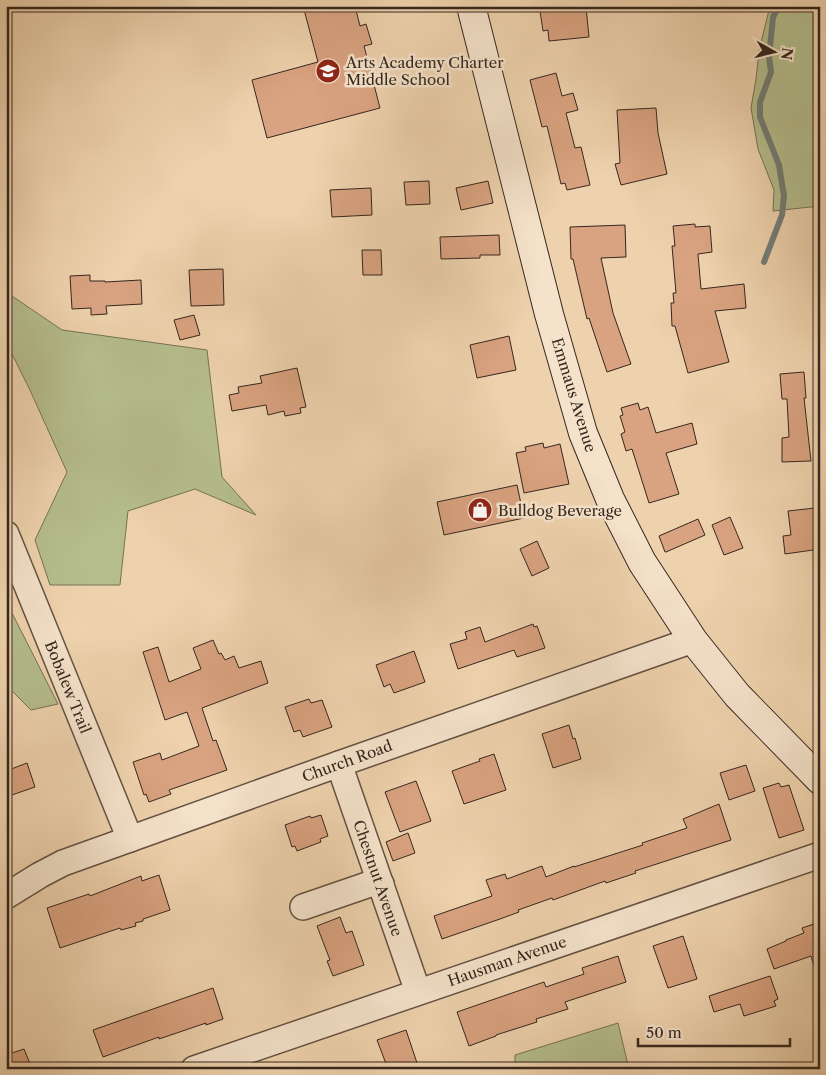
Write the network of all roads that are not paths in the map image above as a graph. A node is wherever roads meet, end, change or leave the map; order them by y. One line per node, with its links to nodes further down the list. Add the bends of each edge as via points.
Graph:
1 (470, 6): 3 (main road, Emmaus Avenue, via 583,433 610,499 642,562)
2 (6, 534): 6 (street, Bobalew Trail)
3 (693, 640): 4 (street, Church Road); 5 (main road, Emmaus Avenue, via 737,695)
4 (339, 764): 6 (street, Church Road); 8 (street, Chestnut Avenue)
5 (817, 772)
6 (130, 839): 9 (street, Church Road, via 63,864)
7 (820, 855): 11 (street, Hausman Avenue)
8 (381, 884): 10 (street, via 370,884); 11 (street, Chestnut Avenue)
9 (6, 896)
10 (302, 906)
11 (418, 992): 12 (street, Hausman Avenue)
12 (194, 1069)

